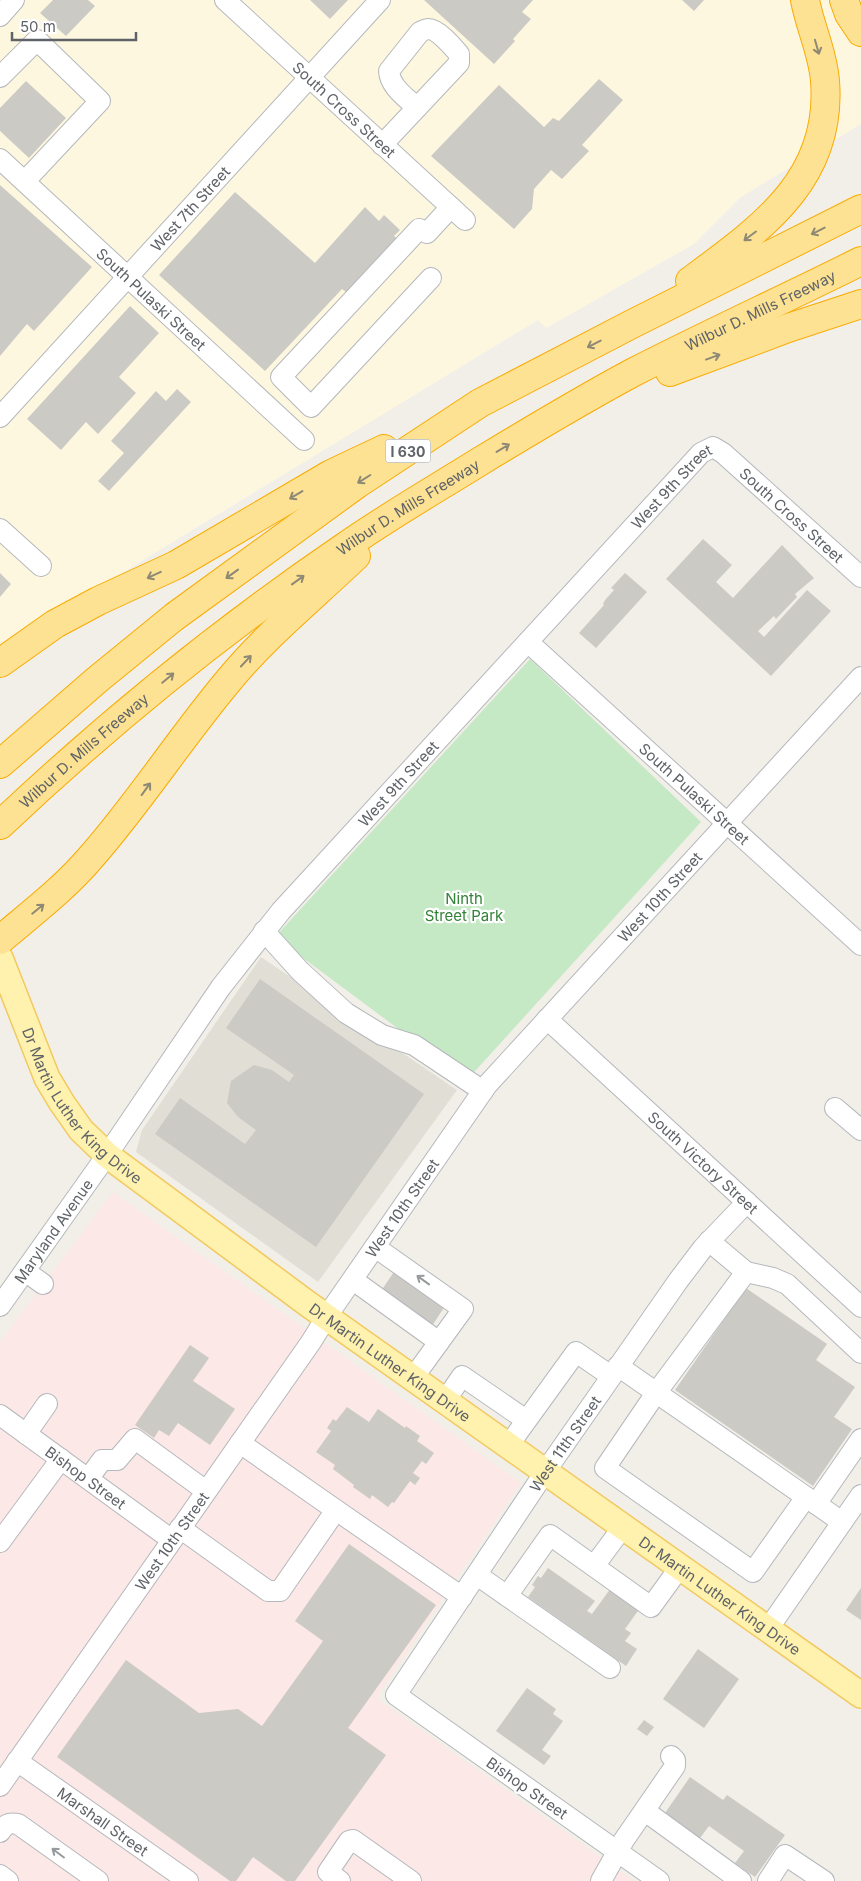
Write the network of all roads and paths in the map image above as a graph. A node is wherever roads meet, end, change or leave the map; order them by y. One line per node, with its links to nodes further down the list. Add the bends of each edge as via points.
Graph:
1 (14, 0): 6 (street)
2 (225, 0): 9 (street, South Cross Street)
3 (380, 0): 9 (street, West 7th Street)
4 (805, 0): 19 (highway, one-way to 19, via 825,82 822,134 808,167 792,193 757,230)
5 (845, 0): 7 (highway, via 849,14)
6 (0, 16)
7 (861, 32)
8 (0, 77): 13 (street, via 37,40 100,102)
9 (309, 78): 11 (street, South Cross Street); 16 (street, West 7th Street)
10 (417, 108): 11 (street)
11 (382, 145): 17 (street, South Cross Street, via 458,214 427,233 419,229 281,378 311,407)
12 (0, 159): 13 (street, South Pulaski Street)
13 (25, 181): 16 (street, South Pulaski Street)
14 (861, 209): 19 (highway, I 630, one-way to 19)
15 (861, 261): 21 (highway, Wilbur D. Mills Freeway)
16 (128, 276): 22 (street, West 7th Street); 23 (street, South Pulaski Street)
17 (431, 278)
18 (861, 304): 21 (highway, one-way to 18)
19 (632, 324): 20 (highway, I 630, one-way to 20)
20 (480, 403): 30 (highway, one-way to 30, via 331,474 176,565 63,619); 32 (highway, I 630, one-way to 32, via 357,484 174,616)
21 (568, 409): 25 (highway, Wilbur D. Mills Freeway, one-way to 21)
22 (0, 417)
23 (304, 440)
24 (722, 453): 28 (street, South Cross Street); 29 (street, West 9th Street, via 713,447 701,453)
25 (416, 500): 34 (highway, Wilbur D. Mills Freeway, one-way to 25, via 58,771 181,667 335,554); 36 (highway, one-way to 25, via 56,895 92,856 203,712 271,634)
26 (0, 529): 27 (street)
27 (42, 566)
28 (861, 577)
29 (528, 642): 33 (street, South Pulaski Street); 35 (street, West 9th Street)
30 (0, 663)
31 (861, 677): 33 (street, West 10th Street)
32 (0, 764)
33 (726, 823): 37 (street, South Pulaski Street); 39 (street, West 10th Street)
34 (0, 825)
35 (264, 932): 40 (street, via 346,1013 382,1035 414,1044); 43 (street, West 9th Street, via 221,986)
36 (0, 940)
37 (861, 945)
38 (0, 958): 43 (main road, Dr Martin Luther King Drive, via 47,1078 81,1130)
39 (547, 1019): 40 (street, West 10th Street); 44 (street, South Victory Street)
40 (483, 1091): 46 (street, West 10th Street)
41 (835, 1108): 42 (street)
42 (861, 1130)
43 (107, 1155): 47 (street, Maryland Avenue); 53 (main road, Dr Martin Luther King Drive)
44 (747, 1202): 45 (street, West 11th Street); 52 (street, South Victory Street)
45 (709, 1241): 48 (street); 56 (street, West 11th Street)
46 (375, 1247): 49 (street, West 10th Street); 54 (street, one-way to 46, via 462,1309)
47 (25, 1271): 50 (street); 51 (street, Maryland Avenue)
48 (746, 1272): 55 (street, via 787,1284); 58 (street)
49 (353, 1280): 53 (street, West 10th Street); 54 (street)
50 (43, 1284)
51 (0, 1306)
52 (861, 1307)
53 (327, 1316): 57 (main road, Dr Martin Luther King Drive); 65 (street, West 10th Street)
54 (438, 1342): 57 (street)
55 (861, 1353)
56 (615, 1371): 58 (street); 62 (street, via 576,1352); 68 (street, West 11th Street)
57 (413, 1378): 59 (main road, Dr Martin Luther King Drive)
58 (656, 1393): 72 (street); 72 (street, via 605,1468 753,1572)
59 (445, 1400): 62 (street, via 462,1376); 66 (main road, Dr Martin Luther King Drive)
60 (47, 1404): 63 (street)
61 (0, 1416): 63 (street, Bishop Street)
62 (526, 1420): 66 (street)
63 (26, 1434): 67 (street, Bishop Street)
64 (861, 1439): 72 (street)
65 (240, 1442): 70 (street, West 10th Street); 73 (street)
66 (508, 1446): 68 (main road, Dr Martin Luther King Drive)
67 (62, 1459): 69 (street, Bishop Street); 77 (street)
68 (545, 1472): 75 (main road, Dr Martin Luther King Drive); 80 (street, West 11th Street)
69 (89, 1478): 70 (street, via 102,1460 116,1460 135,1439); 76 (street, Bishop Street)
70 (206, 1491): 76 (street, West 10th Street)
71 (861, 1495): 74 (street)
72 (811, 1500): 74 (street)
73 (336, 1510): 76 (street, Bishop Street, via 280,1591 268,1591); 82 (street)
74 (842, 1522): 83 (street)
75 (623, 1527): 78 (street); 79 (main road, Dr Martin Luther King Drive)
76 (176, 1534): 88 (street, West 10th Street)
77 (0, 1542)
78 (594, 1566): 79 (street, via 651,1607); 81 (street, via 550,1535)
79 (680, 1567): 83 (main road, Dr Martin Luther King Drive)
80 (477, 1575): 81 (street); 82 (street, West 11th Street)
81 (507, 1596): 84 (street)
82 (462, 1597): 85 (street, West 11th Street)
83 (768, 1629): 86 (main road, Dr Martin Luther King Drive)
84 (610, 1668)
85 (396, 1695): 92 (street, Bishop Street)
86 (861, 1695)
87 (671, 1756): 90 (street, via 675,1766)
88 (17, 1761): 89 (street, West 10th Street); 94 (street, Marshall Street)
89 (0, 1786)
90 (645, 1811): 92 (street); 101 (street)
91 (0, 1832): 97 (street, one-way to 91, via 18,1824 5,1825)
92 (617, 1852): 99 (street); 100 (street, Bishop Street)
93 (0, 1875): 96 (street)
94 (176, 1878)
95 (330, 1878): 98 (street, via 349,1840 353,1840)
96 (8, 1881)
97 (98, 1881)
98 (411, 1881)
99 (601, 1881)
100 (659, 1881)
101 (741, 1881)
102 (768, 1881): 103 (street, via 785,1855)
103 (824, 1881)

